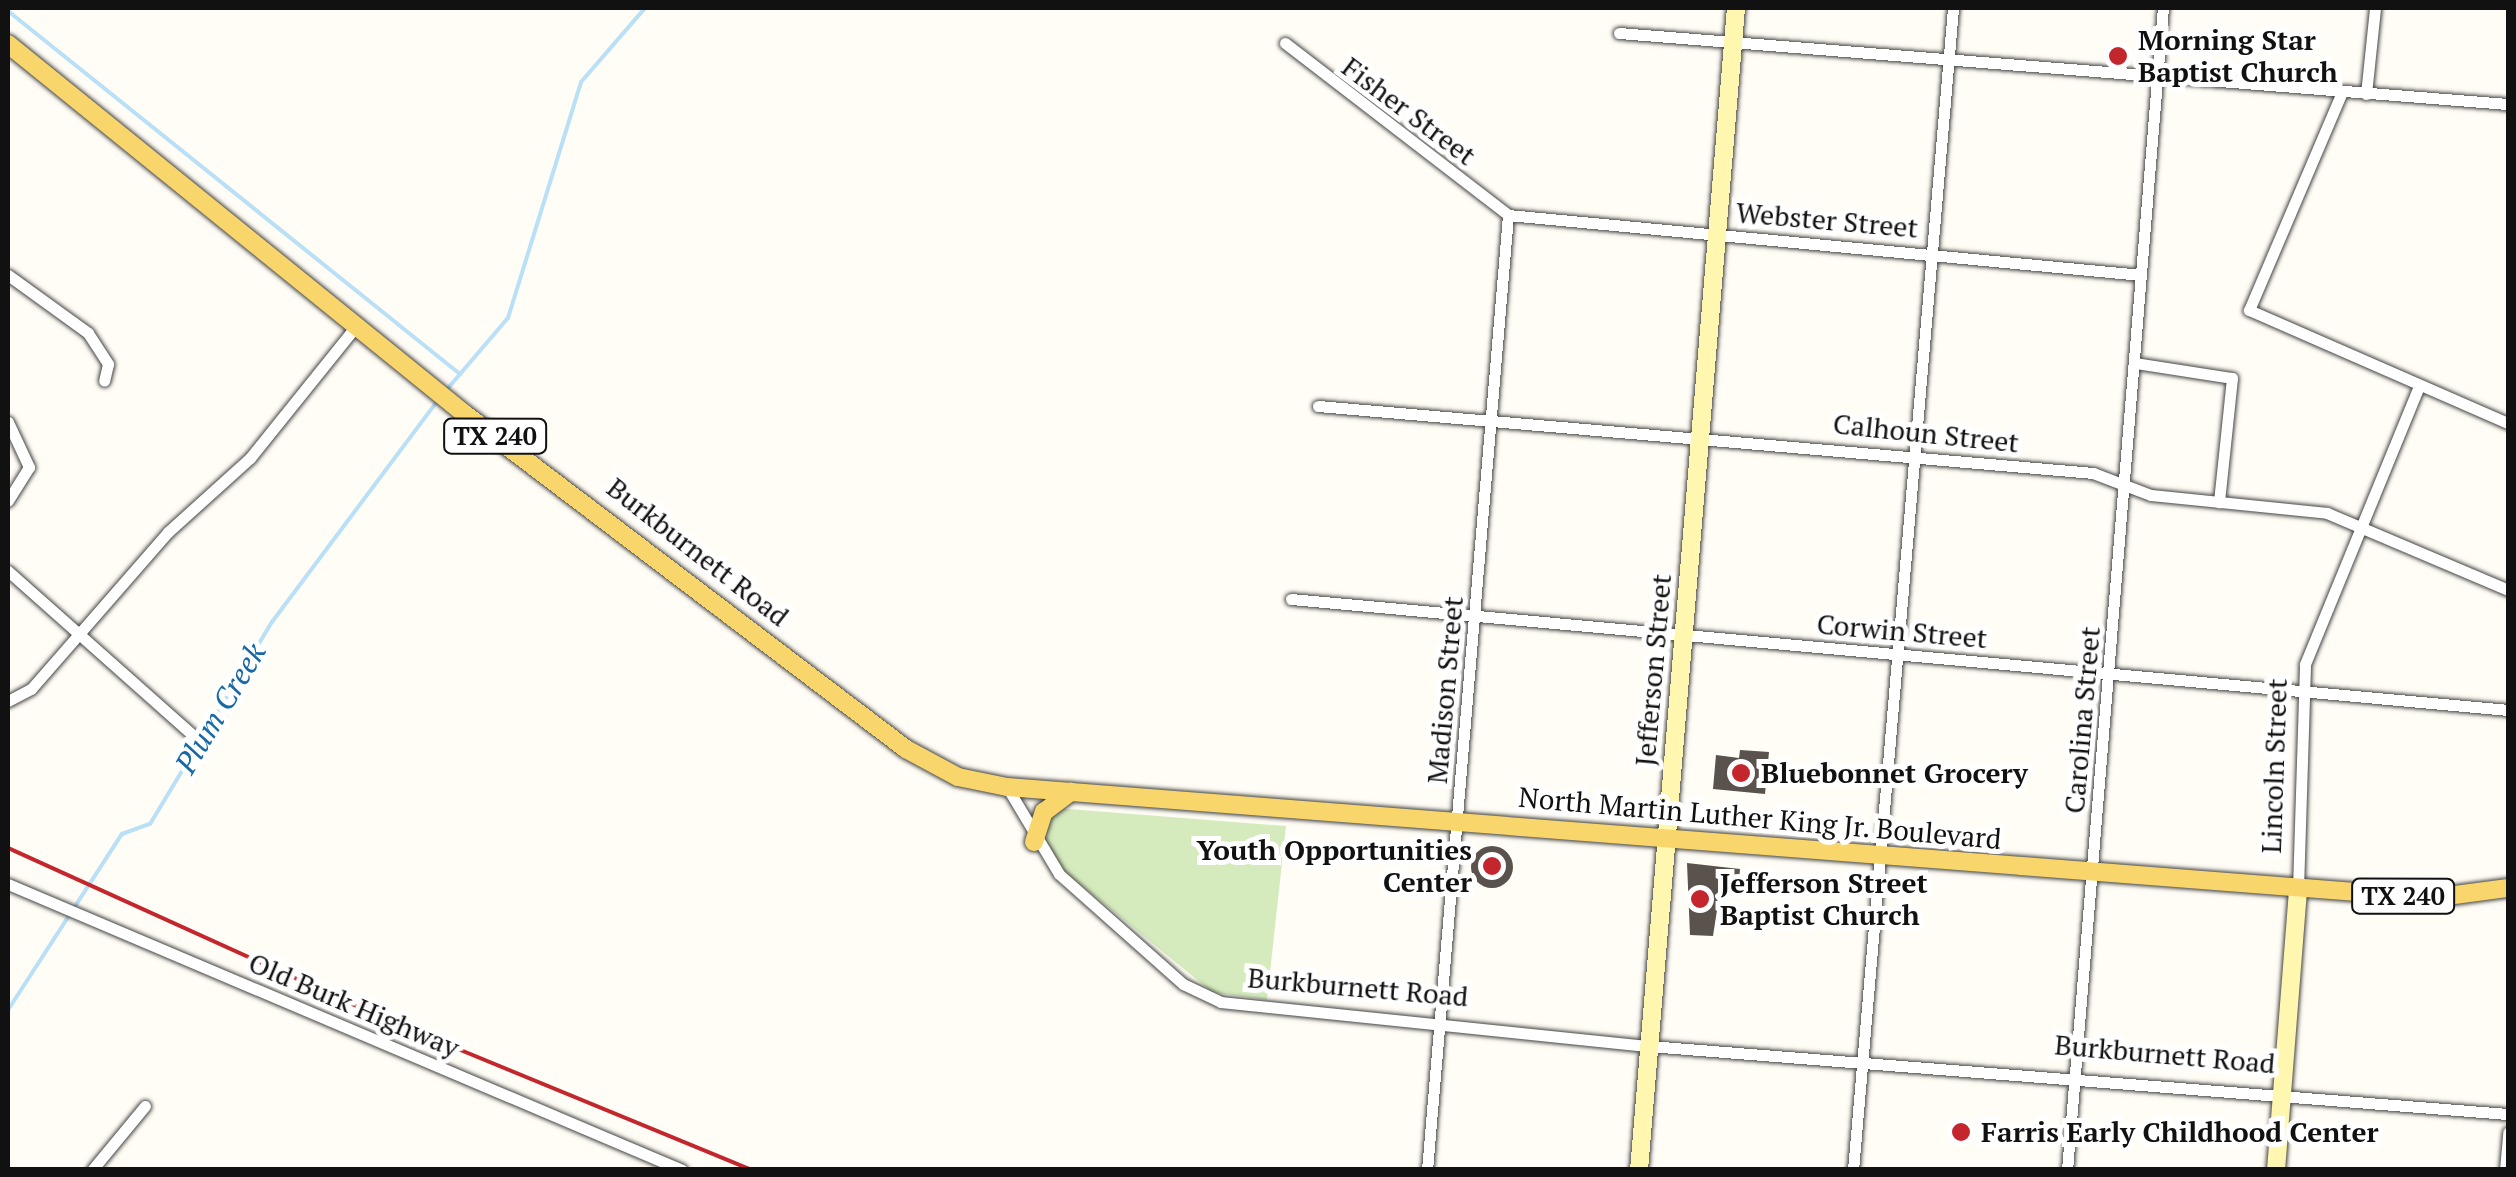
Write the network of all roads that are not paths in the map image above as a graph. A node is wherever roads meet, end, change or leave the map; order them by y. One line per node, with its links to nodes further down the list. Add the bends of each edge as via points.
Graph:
1 (1736, 8): 6 (street, Jefferson Street)
2 (1953, 8): 9 (street)
3 (2164, 8): 10 (street, Carolina Street)
4 (2376, 8): 12 (street)
5 (1619, 32): 6 (street)
6 (1734, 41): 9 (street); 15 (street, Jefferson Street)
7 (1285, 43): 14 (street, Fisher Street)
8 (8, 44): 19 (main road, Burkburnett Road / TX 240)
9 (1948, 57): 10 (street); 16 (street)
10 (2158, 75): 11 (street); 17 (street, Carolina Street)
11 (2342, 92): 12 (street); 22 (street, via 2249,310)
12 (2366, 94): 13 (street)
13 (2508, 104)
14 (1508, 215): 15 (street, Webster Street); 24 (street, Madison Street)
15 (1716, 235): 16 (street, Webster Street); 27 (street, Jefferson Street)
16 (1932, 256): 17 (street, Webster Street); 28 (street)
17 (2142, 274): 20 (street, Carolina Street)
18 (8, 275): 21 (street, via 88,333 108,364)
19 (356, 326): 37 (street, via 250,458 168,532); 45 (main road, Burkburnett Road / TX 240, via 906,749 946,772)
20 (2135, 363): 29 (street, Carolina Street); 31 (street, via 2232,378)
21 (104, 381)
22 (2419, 386): 26 (street); 32 (street, Lincoln Street)
23 (1318, 406): 24 (street, Calhoun Street)
24 (1493, 420): 27 (street, Calhoun Street); 36 (street, Madison Street)
25 (8, 422): 30 (street, via 29,466)
26 (2508, 423)
27 (1700, 438): 28 (street, Calhoun Street); 38 (street, Jefferson Street)
28 (1914, 456): 29 (street, Calhoun Street, via 2094,473); 39 (street)
29 (2126, 484): 31 (street, Calhoun Street, via 2151,495); 40 (street, Carolina Street)
30 (8, 501)
31 (2219, 502): 32 (street, Calhoun Street, via 2304,508)
32 (2361, 526): 34 (street, Calhoun Street); 41 (street, Lincoln Street, via 2313,634)
33 (8, 571): 37 (street)
34 (2508, 590)
35 (1291, 599): 36 (street, Corwin Street)
36 (1476, 620): 38 (street, Corwin Street); 47 (street, Madison Street)
37 (83, 630): 42 (street, via 31,688); 44 (street)
38 (1683, 638): 39 (street, Corwin Street); 48 (street, Jefferson Street)
39 (1898, 656): 40 (street, Corwin Street); 50 (street)
40 (2112, 676): 41 (street, Corwin Street); 51 (street, Carolina Street)
41 (2301, 692): 43 (street, Corwin Street); 54 (street, Lincoln Street)
42 (8, 701)
43 (2508, 710)
44 (194, 736)
45 (1006, 787): 46 (main road, North Martin Luther King Jr. Boulevard / TX 240); 49 (street, Burkburnett Road)
46 (1071, 792): 47 (main road, North Martin Luther King Jr. Boulevard / TX 240); 49 (main road, via 1044,812)
47 (1458, 820): 48 (main road, North Martin Luther King Jr. Boulevard / TX 240); 55 (street, Madison Street)
48 (1666, 837): 50 (main road, North Martin Luther King Jr. Boulevard / TX 240); 56 (street, Jefferson Street)
49 (1034, 842): 55 (street, Burkburnett Road, via 1059,874 1204,996 1244,1007)
50 (1882, 854): 51 (main road, North Martin Luther King Jr. Boulevard / TX 240); 57 (street)
51 (2094, 874): 54 (main road, North Martin Luther King Jr. Boulevard / TX 240); 58 (street, Carolina Street)
52 (8, 884): 63 (street, Old Burk Highway)
53 (2508, 888): 54 (main road, North Martin Luther King Jr. Boulevard / TX 240, via 2432,898)
54 (2298, 889): 59 (street, Lincoln Street)
55 (1442, 1022): 56 (street, Burkburnett Road); 65 (street, Madison Street)
56 (1649, 1046): 57 (street, Burkburnett Road); 66 (street, Jefferson Street)
57 (1862, 1062): 58 (street, Burkburnett Road); 67 (street)
58 (2076, 1074): 59 (street, Burkburnett Road); 68 (street, Carolina Street)
59 (2280, 1092): 61 (street, Burkburnett Road); 69 (street, Lincoln Street)
60 (145, 1106): 64 (street)
61 (2508, 1114)
62 (2508, 1132): 70 (street)
63 (678, 1169)
64 (92, 1170)
65 (1427, 1170)
66 (1640, 1170)
67 (1853, 1170)
68 (2067, 1170)
69 (2276, 1170)
70 (2505, 1170)

